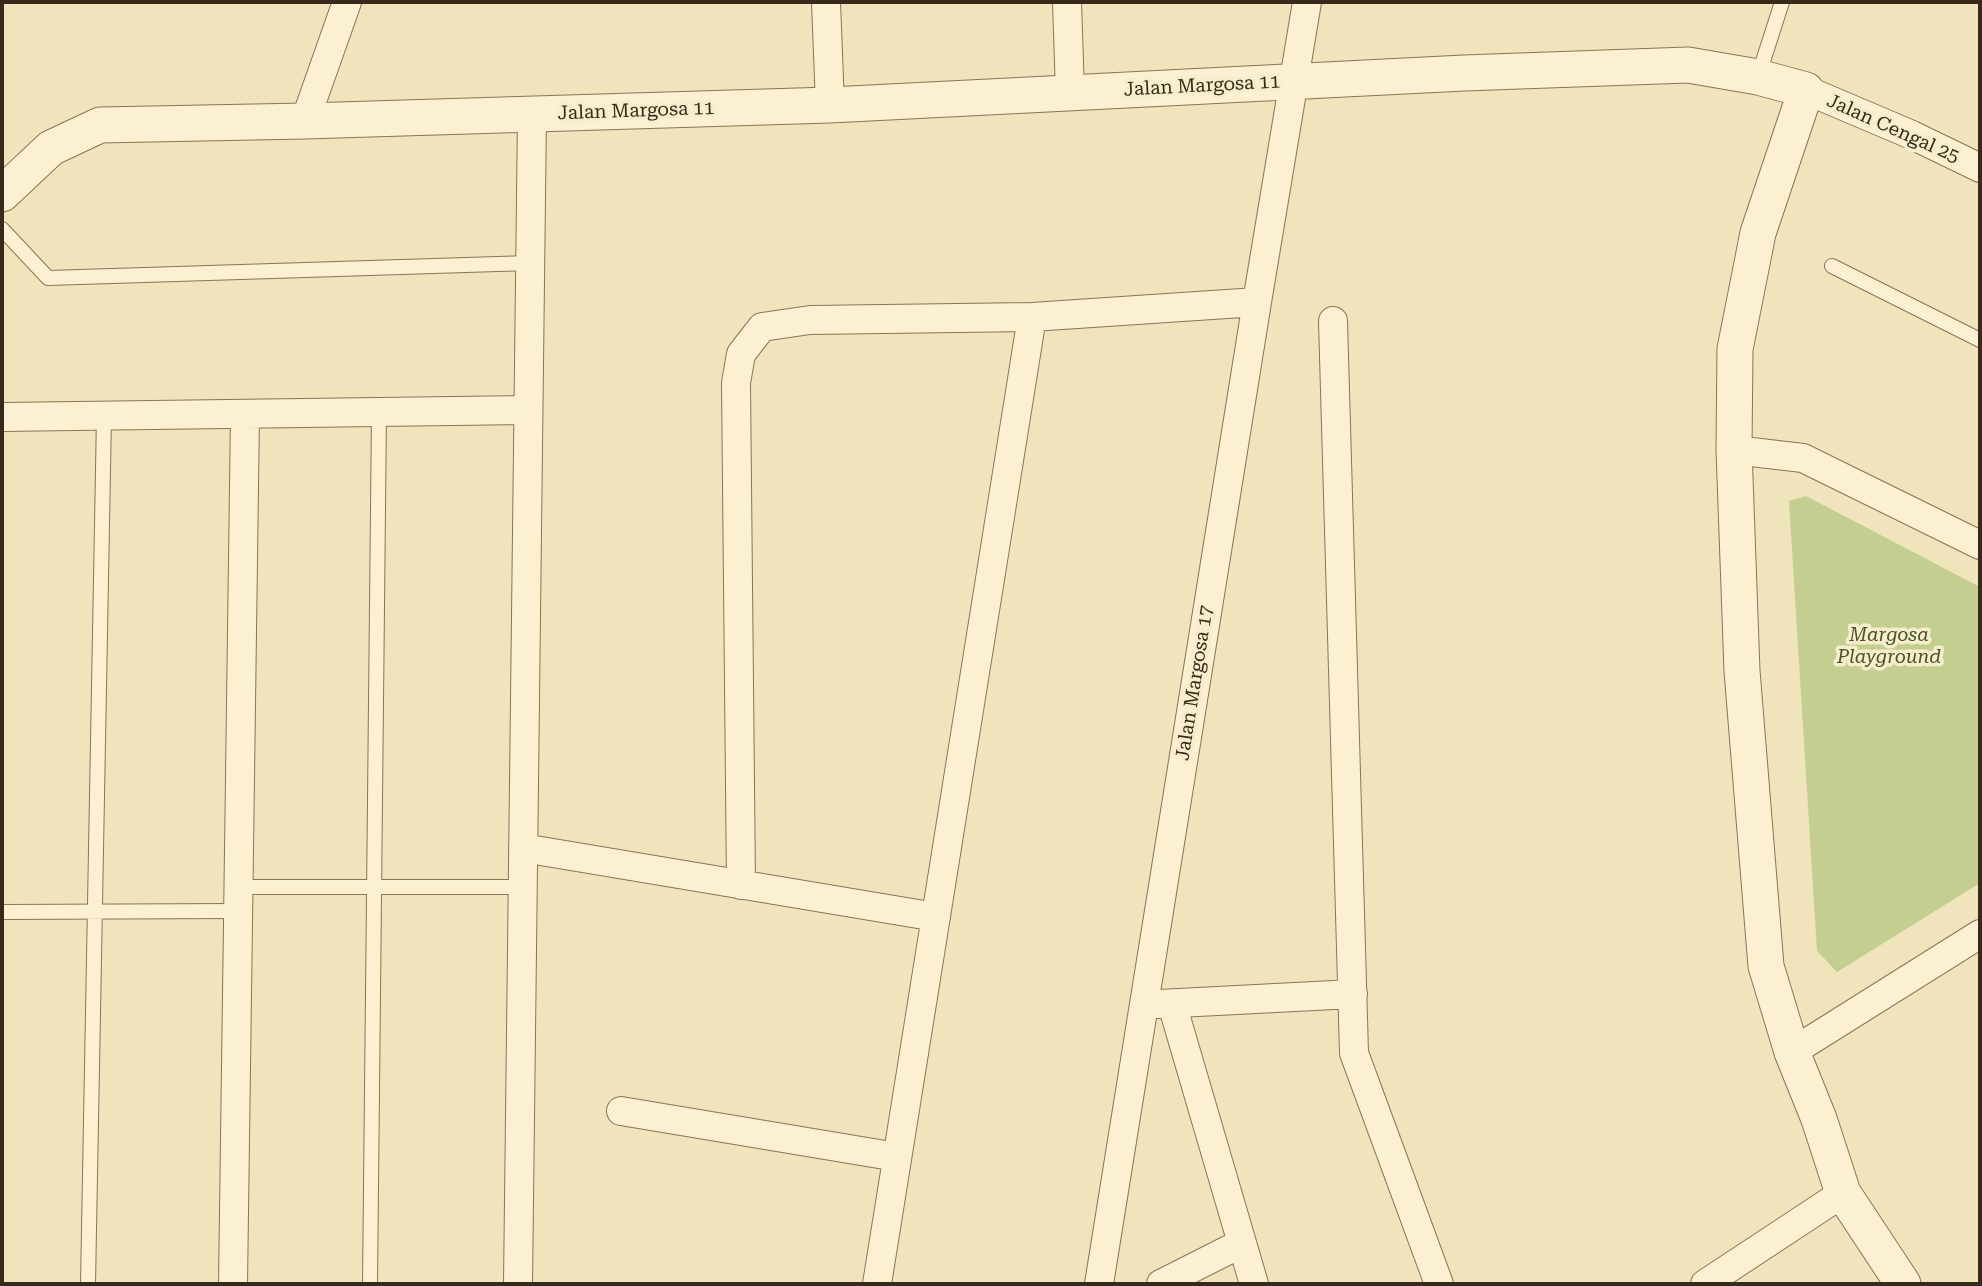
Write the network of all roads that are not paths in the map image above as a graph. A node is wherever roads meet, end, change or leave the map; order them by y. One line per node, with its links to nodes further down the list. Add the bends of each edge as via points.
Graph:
1 (346, 2): 12 (street)
2 (826, 2): 10 (street)
3 (1067, 2): 9 (street)
4 (1307, 2): 7 (street, Jalan Margosa 17)
5 (1782, 2): 6 (lane)
6 (1758, 77): 7 (street, Jalan Margosa 11, via 1688,65); 8 (street, Jalan Margosa 11)
7 (1293, 82): 9 (street, Jalan Margosa 11); 18 (street, Jalan Margosa 17)
8 (1806, 90): 13 (street, Jalan Cengal 25); 27 (street, via 1758,233 1735,349)
9 (1070, 93): 10 (street, Jalan Margosa 11)
10 (830, 105): 11 (street, Jalan Margosa 11)
11 (532, 114): 12 (street, Jalan Margosa 11); 16 (street)
12 (304, 121): 14 (street, Jalan Margosa 11, via 100,125 51,148)
13 (1980, 168)
14 (2, 194)
15 (2, 229): 16 (lane, via 48,278)
16 (530, 263): 22 (street)
17 (1832, 266): 21 (lane)
18 (1256, 302): 19 (street); 49 (street, Jalan Margosa 17)
19 (1032, 317): 30 (street, via 810,320 762,327 741,354 736,383); 36 (street)
20 (1333, 321): 38 (street)
21 (1980, 340)
22 (528, 410): 23 (street); 29 (street)
23 (379, 412): 24 (street); 31 (lane)
24 (245, 414): 25 (street); 33 (street)
25 (104, 416): 26 (street); 35 (lane)
26 (2, 417)
27 (1734, 450): 28 (street, via 1803,458); 39 (street, via 1742,671 1766,966)
28 (1980, 545)
29 (523, 848): 30 (street); 32 (street)
30 (741, 885): 36 (street)
31 (374, 887): 32 (lane); 33 (lane); 46 (lane)
32 (523, 887): 47 (street)
33 (237, 899): 35 (lane); 45 (street)
34 (2, 912): 35 (lane)
35 (95, 912): 44 (lane)
36 (936, 916): 41 (street)
37 (1980, 934): 39 (street)
38 (1353, 994): 43 (street, via 1165,1004); 52 (street, via 1354,1053)
39 (1792, 1052): 42 (street)
40 (621, 1111): 41 (street)
41 (897, 1157): 48 (street)
42 (1843, 1193): 53 (street); 54 (street)
43 (1242, 1243): 50 (street); 51 (street)
44 (88, 1284)
45 (233, 1284)
46 (370, 1284)
47 (518, 1284)
48 (877, 1284)
49 (1099, 1284)
50 (1161, 1284)
51 (1254, 1284)
52 (1439, 1284)
53 (1705, 1284)
54 (1903, 1284)

